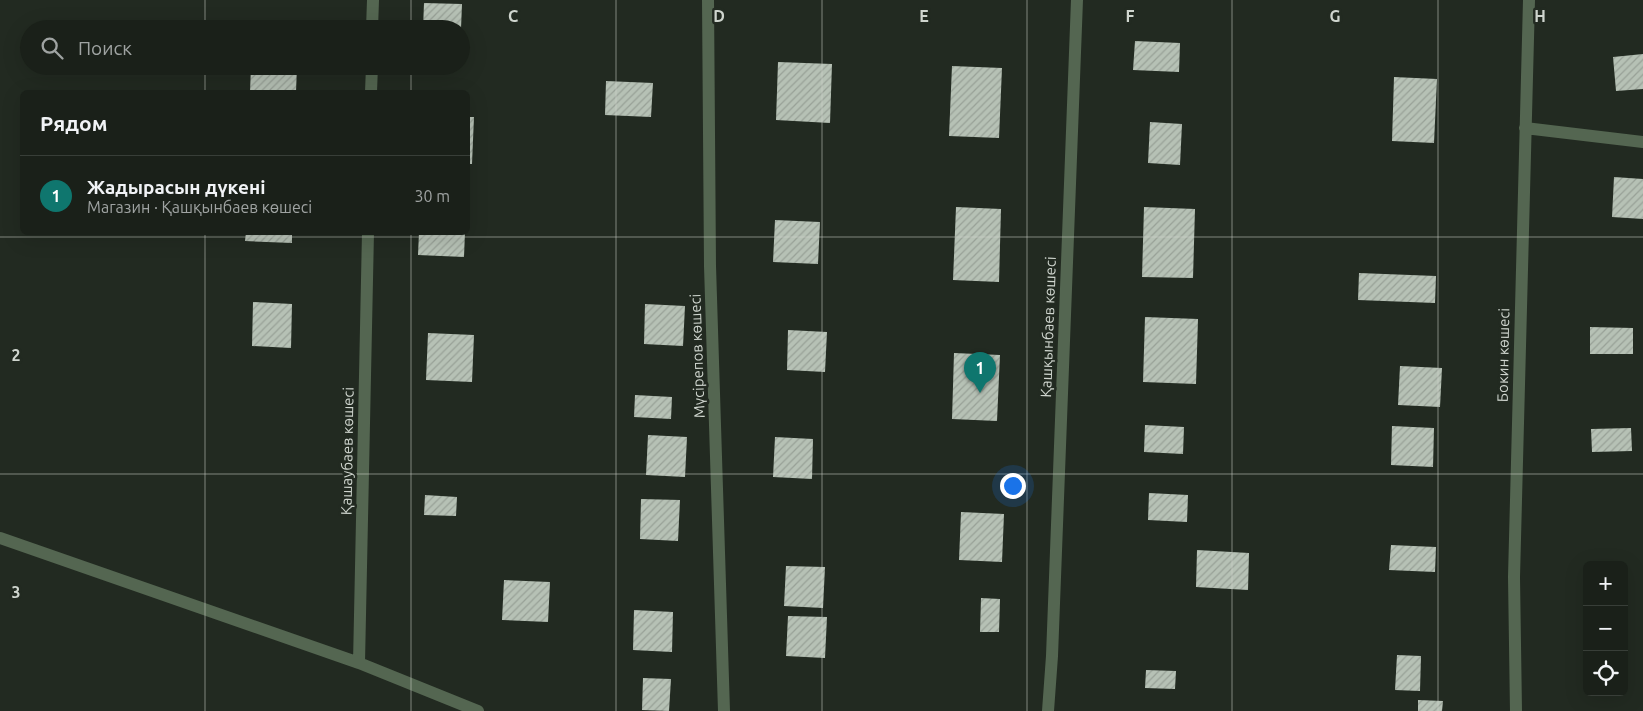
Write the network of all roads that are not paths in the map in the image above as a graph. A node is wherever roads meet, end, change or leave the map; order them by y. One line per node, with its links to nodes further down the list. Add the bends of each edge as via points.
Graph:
1 (373, 0): 5 (street)
2 (708, 0): 14 (street, Мүсірепов көшесі, via 710,266)
3 (1077, 0): 15 (street, Қашқынбаев көшесі)
4 (1529, 0): 8 (street, Бокин көшесі)
5 (372, 20)
6 (372, 75): 7 (street)
7 (371, 90)
8 (1525, 128): 9 (street); 16 (street, Бокин көшесі, via 1514,578)
9 (1643, 142)
10 (368, 235): 12 (street, Қашаубаев көшесі)
11 (0, 538): 12 (street)
12 (362, 664): 13 (street)
13 (478, 711)
14 (724, 711)
15 (1048, 711)
16 (1516, 711)

